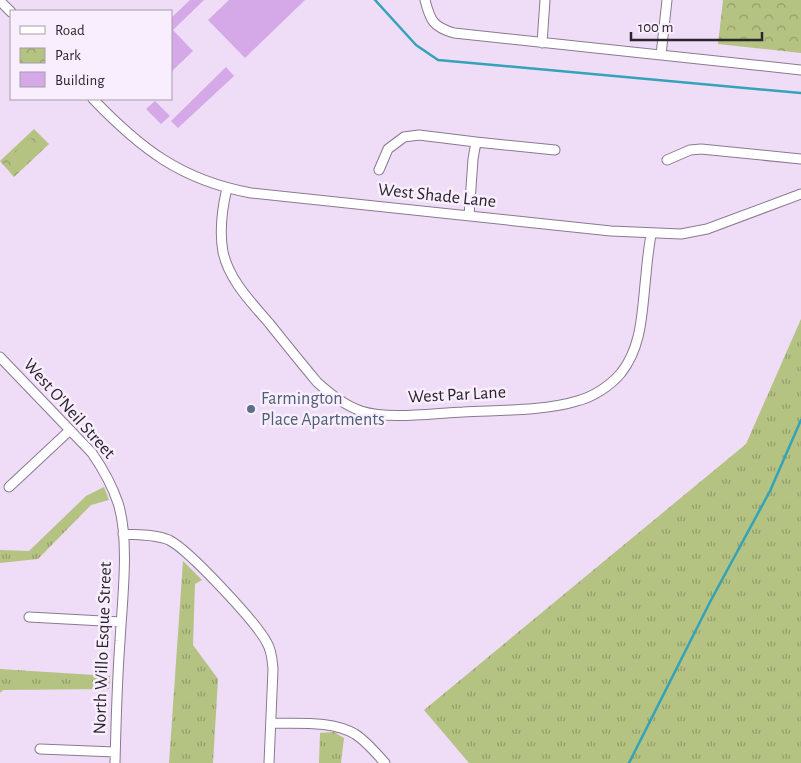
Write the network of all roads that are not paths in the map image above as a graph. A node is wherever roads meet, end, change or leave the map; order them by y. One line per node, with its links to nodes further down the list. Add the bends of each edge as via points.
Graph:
1 (424, 0): 6 (street, via 432,21 442,30)
2 (545, 0): 6 (street)
3 (667, 0): 7 (street)
4 (0, 1): 5 (street)
5 (10, 11)
6 (542, 43): 7 (street)
7 (661, 55): 8 (street)
8 (801, 70)
9 (94, 100): 15 (street, West Shade Lane, via 150,152 191,176)
10 (476, 142): 11 (street); 14 (street, via 419,135 404,137 388,149); 17 (street)
11 (554, 150)
12 (801, 159): 13 (street, via 701,149)
13 (667, 160)
14 (379, 170)
15 (227, 188): 17 (street, West Shade Lane); 18 (street, West Par Lane, via 221,212 223,252 238,285 317,382 347,405 377,415 551,406 577,401 610,384 628,362 637,341)
16 (801, 194): 18 (street, West Shade Lane, via 707,229 681,234)
17 (468, 216): 18 (street, West Shade Lane)
18 (651, 234)
19 (0, 357): 20 (street, West O'Neil Street)
20 (70, 430): 21 (street); 22 (street, West O'Neil Street, via 103,469 119,504)
21 (9, 487)
22 (123, 534): 24 (street, North Willo Esque Street); 25 (street, via 166,539 177,545 253,623 271,654)
23 (29, 617): 24 (street)
24 (121, 622): 27 (street, North Willo Esque Street)
25 (271, 723): 29 (street); 30 (street, via 342,728 366,742)
26 (40, 749): 27 (street)
27 (115, 752): 28 (street, North Willo Esque Street)
28 (115, 763)
29 (269, 763)
30 (385, 763)

